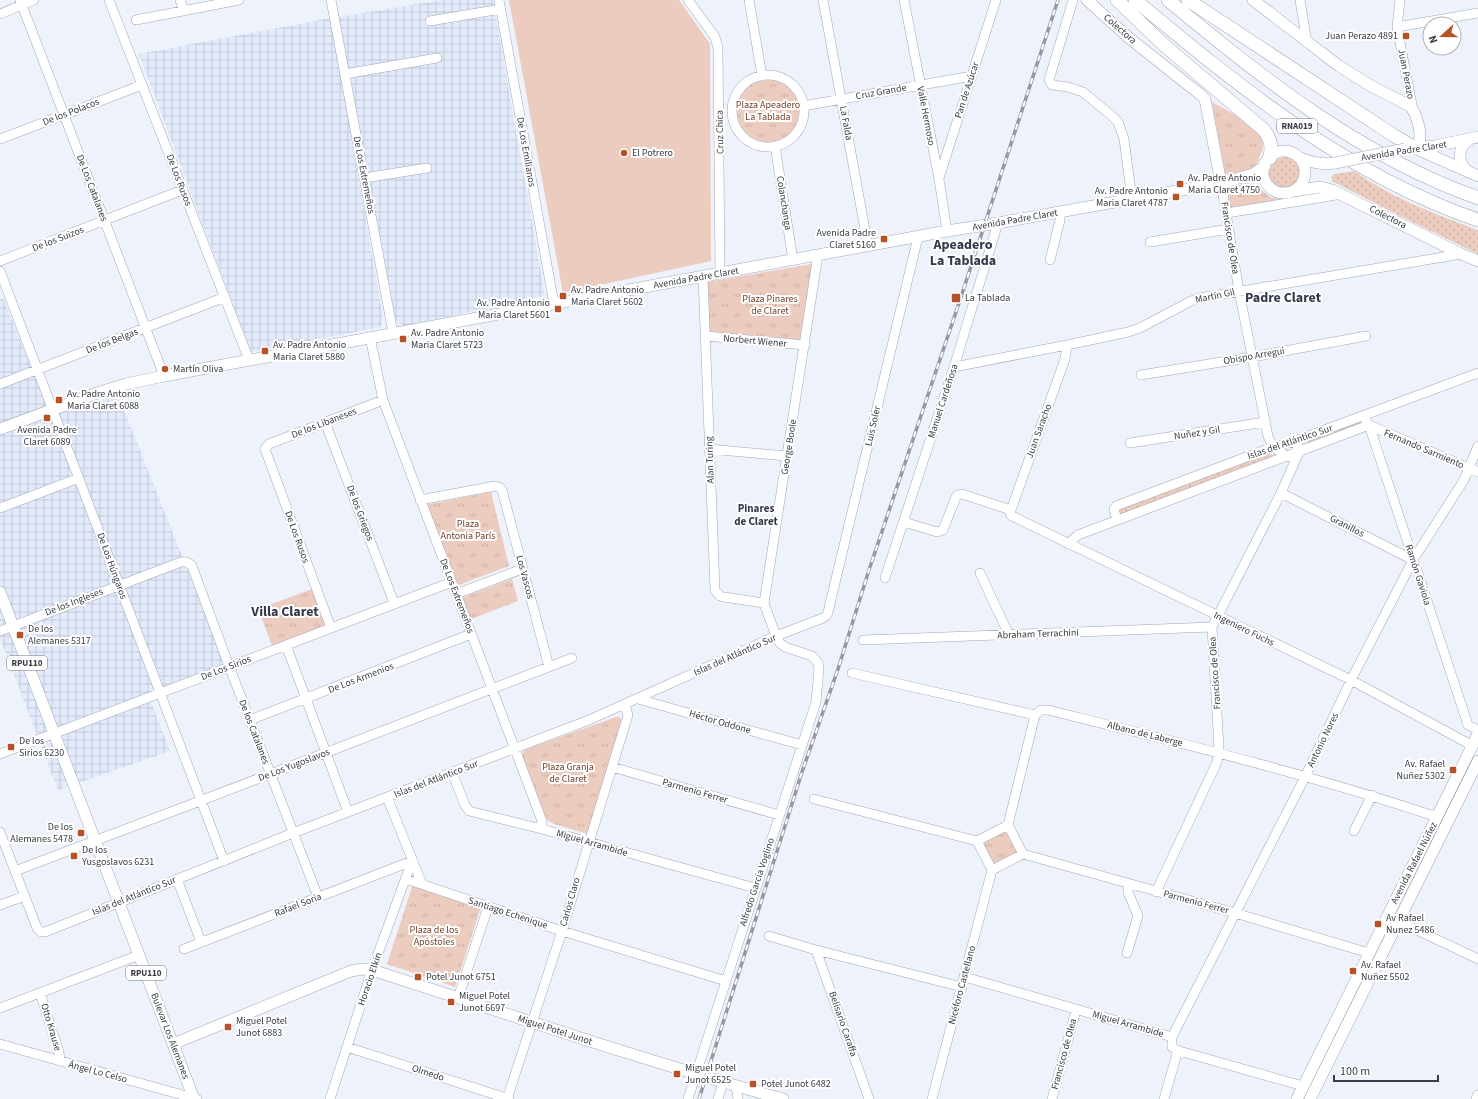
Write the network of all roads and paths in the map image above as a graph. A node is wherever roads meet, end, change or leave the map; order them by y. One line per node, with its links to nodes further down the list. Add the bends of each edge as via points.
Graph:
1 (34, 0): 20 (street)
2 (109, 0): 33 (street, De Los Rusos)
3 (180, 0): 22 (street)
4 (239, 0): 22 (street)
5 (331, 0): 30 (street, De Los Extremeños)
6 (688, 0): 41 (street, Cruz Chica, via 717,43)
7 (749, 0): 31 (street)
8 (823, 0): 35 (street, La Falda)
9 (904, 0): 34 (street, Valle Hermoso)
10 (996, 0): 32 (street, Pan de Azúcar)
11 (1073, 0): 61 (street, via 1049,77 1050,83 1083,92 1118,122 1124,139)
12 (1087, 0): 36 (main road, Colectora, via 1201,95)
13 (1117, 0): 47 (highway, via 1164,45 1259,125 1267,134 1272,148)
14 (1135, 0): 64 (highway, RNA019, via 1258,98 1331,150 1408,191)
15 (1168, 0): 60 (highway, RNA019, via 1281,90 1331,125 1408,168)
16 (1188, 0): 45 (highway)
17 (1252, 0): 28 (main road)
18 (1300, 0): 28 (street)
19 (1400, 0): 27 (street, Juan Perazo)
20 (21, 2): 24 (street); 39 (street, De Los Catalanes)
21 (500, 4): 26 (street); 83 (street, De Los Emilianos)
22 (184, 10): 25 (street)
23 (1478, 13): 27 (street)
24 (0, 14)
25 (136, 20)
26 (430, 21)
27 (1397, 28): 38 (street, Juan Perazo)
28 (1307, 43): 38 (main road, via 1364,82 1405,103)
29 (437, 58): 30 (street)
30 (345, 74): 51 (street, De Los Extremeños)
31 (762, 76): 37 (street, via 775,76 786,81 796,89); 40 (street, via 752,79 739,90 733,106)
32 (972, 76): 34 (street, Cruz Grande); 52 (street, Pan de Azúcar)
33 (142, 85): 39 (street, De los Polacos); 57 (street, De Los Rusos)
34 (920, 85): 35 (street, Cruz Grande); 52 (street, Valle Hermoso)
35 (841, 99): 37 (street, Cruz Grande); 71 (street, La Falda)
36 (1207, 105): 55 (main road, Francisco de Olea)
37 (803, 106): 44 (street, via 802,122 797,132)
38 (1413, 110): 45 (main road, Juan Perazo, via 1420,136 1419,144)
39 (64, 115): 43 (street, De los Polacos); 65 (street, De Los Catalanes)
40 (733, 117): 41 (street); 44 (street, via 740,132 748,140 758,145)
41 (720, 120): 79 (street, Cruz Chica)
42 (1474, 138): 45 (main road, Avenida Padre Claret, via 1435,146); 50 (main road, via 1463,145 1459,156 1462,165)
43 (0, 139)
44 (775, 146): 74 (street, Colanchanga)
45 (1404, 146): 48 (main road, Avenida Padre Claret, bridge); 50 (main road)
46 (1298, 157): 47 (main road, via 1289,152 1276,153); 48 (main road, Avenida Padre Claret, via 1308,161); 54 (main road, via 1304,168)
47 (1267, 162): 53 (main road, Avenida Padre Claret, via 1256,173); 56 (main road, via 1264,178)
48 (1332, 163): 54 (main road, Avenida Padre Claret, via 1314,171)
49 (427, 168): 51 (street)
50 (1473, 175)
51 (364, 178): 85 (street, De Los Extremeños)
52 (939, 179): 68 (street, Valle Hermoso)
53 (1240, 179): 55 (main road, Avenida Padre Claret); 56 (main road, Avenida Padre Claret)
54 (1303, 181): 58 (main road)
55 (1221, 183): 61 (main road, Avenida Padre Claret); 63 (street, Francisco de Olea)
56 (1268, 186): 58 (main road, via 1280,193)
57 (182, 190): 65 (street, De los Suizos); 82 (street, De Los Rusos)
58 (1294, 191): 59 (main road, Colectora, via 1323,187)
59 (1342, 194): 63 (street); 72 (main road, Colectora)
60 (1478, 198)
61 (1132, 199): 62 (main road, Avenida Padre Claret)
62 (1060, 212): 66 (main road, Avenida Padre Claret); 75 (street)
63 (1227, 213): 67 (street, Francisco de Olea)
64 (1478, 220)
65 (104, 221): 76 (street, De los Suizos); 84 (street, De Los Catalanes)
66 (998, 223): 68 (main road, Avenida Padre Claret); 93 (street, Manuel Cardeñosa)
67 (1229, 228): 70 (street); 81 (street, Francisco de Olea)
68 (947, 231): 69 (main road, Avenida Padre Claret)
69 (918, 236): 71 (main road, Avenida Padre Claret); 136 (street, Luis Soler)
70 (1150, 242)
71 (868, 246): 73 (main road, Avenida Padre Claret)
72 (1461, 254): 77 (main road, Colectora); 81 (street, Martín Gil)
73 (818, 255): 74 (main road, Avenida Padre Claret); 89 (street, George Boole)
74 (793, 260): 79 (main road, Avenida Padre Claret)
75 (1050, 260)
76 (0, 261)
77 (1478, 261)
78 (0, 271): 94 (street, De Los Húngaros)
79 (720, 273): 80 (main road, Avenida Padre Claret)
80 (702, 276): 83 (main road, Avenida Padre Claret); 86 (street, Alan Turing)
81 (1239, 291): 90 (street, Martín Gil, via 1190,301 1128,332); 91 (street, Francisco de Olea)
82 (225, 297): 84 (street, De los Belgas); 92 (street, De Los Rusos)
83 (554, 304): 85 (main road, Avenida Padre Claret)
84 (145, 328): 94 (street, De los Belgas); 97 (street, De Los Catalanes)
85 (393, 333): 88 (main road)
86 (705, 336): 89 (street, Norbert Wiener); 111 (street, Alan Turing)
87 (1366, 336): 91 (street, Obispo Arregui)
88 (370, 338): 92 (main road); 99 (street, De Los Extremeños)
89 (805, 345): 113 (street, George Boole)
90 (1067, 345): 93 (street, Martín Gil); 121 (street, Juan Saracho, via 1066,359)
91 (1252, 357): 96 (street, Obispo Arregui); 103 (street, Francisco de Olea)
92 (249, 360): 97 (main road)
93 (954, 367): 123 (street, Manuel Cardeñosa)
94 (38, 370): 98 (street, De los Belgas); 100 (street, De Los Húngaros)
95 (1478, 373): 101 (street, Islas del Atlántico Sur)
96 (1141, 375)
97 (164, 376): 100 (main road, via 114,388)
98 (0, 384)
99 (382, 400): 102 (street, De los Libaneses); 119 (street, De Los Extremeños)
100 (53, 409): 105 (main road); 117 (street, De Los Húngaros)
101 (1363, 416): 104 (street, Ramón Gaviola); 106 (street, Islas del Atlántico Sur)
102 (325, 422): 108 (street, De los Libaneses); 134 (street, De los Griegos)
103 (1265, 422): 107 (street, Nuñez y Gil); 110 (street, Francisco de Olea)
104 (1370, 425): 112 (street, Islas del Atlántico Sur); 115 (street, Fernando Sarmiento); 125 (street, Ramón Gaviola)
105 (2, 429)
106 (1292, 442): 110 (street, Islas del Atlántico Sur); 112 (street, via 1298,445)
107 (1130, 443)
108 (266, 446): 140 (street, De Los Rusos, via 266,454)
109 (1478, 446): 115 (street, Antonio Nores)
110 (1272, 447): 114 (street); 122 (street, Islas del Atlántico Sur, via 1116,506 1114,509)
111 (710, 449): 113 (street); 135 (street, Alan Turing, via 715,590 720,596)
112 (1299, 452): 114 (street, Islas del Atlántico Sur); 118 (street, Francisco de Olea)
113 (787, 456): 135 (street, George Boole)
114 (1288, 457): 122 (street, Islas del Atlántico Sur)
115 (1469, 468): 116 (street, Fernando Sarmiento); 125 (street, Antonio Nores)
116 (1478, 472)
117 (79, 478): 120 (street); 131 (street, De Los Húngaros)
118 (1281, 493): 125 (street, Granillos); 137 (street, Francisco de Olea)
119 (420, 500): 127 (street, Los Vascos, via 499,487 502,490); 130 (street, De Los Extremeños)
120 (0, 508)
121 (1012, 513): 123 (street, Ingeniero Fuchs, via 962,494 956,497 941,532); 124 (street, Ingeniero Fuchs)
122 (1117, 520): 124 (street, Islas del Atlántico Sur, via 1078,535)
123 (904, 522): 129 (street, Manuel Cardeñosa)
124 (1068, 544): 137 (street, Ingeniero Fuchs)
125 (1413, 560): 151 (street, Antonio Nores); 159 (street, Ramón Gaviola)
126 (192, 566): 131 (street, De los Ingleses, via 181,562); 148 (street, De los Catalanes)
127 (522, 569): 133 (street); 149 (street, Los Vascos)
128 (980, 573): 143 (street)
129 (885, 578)
130 (452, 582): 133 (street, De Los Extremeños); 134 (street, De Los Sirios)
131 (119, 585): 138 (street, De los Ingleses); 153 (street, De Los Húngaros)
132 (0, 592): 138 (main road, Bulevar Los Alemanes / RPU110)
133 (456, 594): 142 (street, De Los Extremeños)
134 (394, 603): 140 (street, De Los Sirios)
135 (764, 603): 144 (street, George Boole)
136 (827, 615): 144 (street, Islas del Atlántico Sur)
137 (1217, 617): 139 (street, Francisco de Olea); 151 (street, Ingeniero Fuchs)
138 (13, 625): 141 (street, De los Ingleses); 161 (main road, Bulevar Los Alemanes / RPU110)
139 (1212, 627): 143 (street, Abraham Terrachini); 168 (street, Francisco de Olea)
140 (331, 628): 146 (street, De Los Sirios)
141 (0, 631)
142 (471, 634): 152 (street, De Los Extremeños); 154 (street, De Los Armenios)
143 (1009, 635): 145 (street, Abraham Terrachini)
144 (776, 636): 155 (street, Islas del Atlántico Sur); 164 (street, Alfredo García Voglino, via 785,647 812,656 818,663 816,702)
145 (863, 640)
146 (286, 645): 148 (street, De Los Sirios); 154 (street)
147 (572, 658): 149 (street, De Los Yugoslavos)
148 (229, 666): 153 (street, De Los Sirios); 158 (street, De los Catalanes)
149 (549, 667): 152 (street, De Los Yugoslavos)
150 (852, 673): 157 (street, Albano de Laberge)
151 (1351, 680): 163 (street, Ingeniero Fuchs); 174 (street, Antonio Nores)
152 (492, 689): 166 (street, De Los Extremeños); 167 (street, De Los Yugoslavos)
153 (159, 693): 161 (street, De Los Sirios); 178 (street, De Los Húngaros)
154 (306, 699): 158 (street, De Los Armenios); 167 (street)
155 (638, 699): 156 (street, Islas del Atlántico Sur); 164 (street, Héctor Oddone)
156 (625, 705): 166 (street, Islas del Atlántico Sur); 171 (street, Carlos Claro, via 628,715)
157 (1035, 715): 168 (street, Albano de Laberge, via 1041,710 1048,710); 183 (street)
158 (250, 720): 173 (street, De los Catalanes)
159 (1468, 725): 160 (street); 163 (street)
160 (1478, 730)
161 (54, 733): 169 (street, De Los Sirios); 188 (main road, Bulevar Los Alemanes / RPU110)
162 (1478, 734): 165 (main road, Avenida Rafael Núñez)
163 (1462, 739): 165 (street, Ingeniero Fuchs)
164 (802, 745): 181 (street, Alfredo García Voglino)
165 (1473, 746): 179 (main road, via 1474,756 1454,796); 182 (main road, Avenida Rafael Núñez)
166 (514, 748): 172 (street, Islas del Atlántico Sur); 184 (street, De Los Extremeños, via 542,821)
167 (327, 753): 173 (street, De Los Yugoslavos); 180 (street)
168 (1218, 753): 174 (street, Albano de Laberge); 201 (street, Francisco de Olea, via 1217,762)
169 (0, 754)
170 (1478, 761): 179 (main road, Avenida Rafael Núñez)
171 (612, 767): 181 (street, Parmenio Ferrer); 190 (street, Carlos Claro)
172 (452, 772): 176 (street, Islas del Atlántico Sur); 184 (street, Miguel Arrambide, via 464,805 469,811)
173 (271, 774): 178 (street, De Los Yugoslavos); 187 (street, De los Catalanes)
174 (1305, 777): 175 (street, Albano de Laberge); 207 (street, Antonio Nores)
175 (1372, 795): 182 (street, Albano de Laberge); 185 (street)
176 (387, 797): 180 (street, Islas del Atlántico Sur); 192 (street)
177 (814, 799): 189 (street)
178 (200, 801): 188 (street, De Los Yugoslavos); 193 (street, De Los Húngaros)
179 (1455, 807): 208 (main road, Avenida Rafael Núñez)
180 (348, 812): 187 (street, Islas del Atlántico Sur)
181 (779, 815): 200 (street, Alfredo García Voglino)
182 (1437, 816): 215 (main road, Avenida Rafael Núñez)
183 (1008, 825): 189 (street); 191 (street)
184 (542, 829): 190 (street, Miguel Arrambide)
185 (1354, 831)
186 (0, 832): 195 (street)
187 (293, 833): 193 (street, Islas del Atlántico Sur); 203 (street, De los Catalanes)
188 (94, 841): 195 (street, De Los Yugoslavos); 204 (main road, Bulevar Los Alemanes / RPU110)
189 (977, 841): 194 (street)
190 (588, 842): 200 (street, Miguel Arrambide); 209 (street, Carlos Claro)
191 (1023, 854): 194 (street); 199 (street, Parmenio Ferrer)
192 (412, 860): 197 (street, Horacio Elkin); 198 (street); 203 (street, Rafael Soria)
193 (224, 861): 196 (street, Islas del Atlántico Sur)
194 (992, 870): 219 (street, Nicéforo Castellano)
195 (15, 871): 202 (street)
196 (177, 879): 204 (street, Islas del Atlántico Sur); 211 (street)
197 (406, 879): 198 (street, Santiago Echenique); 218 (street, Horacio Elkin)
198 (422, 884): 206 (street, Santiago Echenique)
199 (1128, 884): 201 (street, Parmenio Ferrer); 214 (street, via 1128,892 1138,916)
200 (755, 888): 220 (street, Alfredo García Voglino)
201 (1156, 892): 207 (street, Parmenio Ferrer)
202 (25, 896): 204 (street, Islas del Atlántico Sur, via 41,932); 205 (street)
203 (318, 897): 211 (street, Rafael Soria)
204 (118, 902): 216 (main road, Bulevar Los Alemanes / RPU110)
205 (0, 905)
206 (488, 907): 209 (street, Santiago Echenique); 223 (street)
207 (1236, 913): 215 (street, Parmenio Ferrer); 227 (street, Antonio Nores)
208 (1398, 921): 217 (street); 249 (main road, Avenida Rafael Núñez)
209 (562, 931): 220 (street, Santiago Echenique); 226 (street, Carlos Claro)
210 (769, 936): 213 (street)
211 (201, 942): 212 (street, Rafael Soria)
212 (184, 949)
213 (816, 950): 221 (street); 244 (street, Belisario Caraffa)
214 (1127, 953)
215 (1369, 953): 236 (main road, Avenida Rafael Núñez)
216 (139, 955): 222 (street); 229 (main road, Bulevar Los Alemanes / RPU110)
217 (1478, 959)
218 (372, 970): 223 (main road, Miguel Potel Junot); 229 (main road, Miguel Potel Junot, via 351,971); 230 (street, Horacio Elkin)
219 (965, 977): 221 (street, Nicéforo Castellano); 225 (street, Miguel Arrambide)
220 (726, 981): 233 (street, Alfredo García Voglino)
221 (962, 987): 245 (street, Nicéforo Castellano)
222 (40, 993): 224 (street); 232 (street, Otto Krause)
223 (458, 998): 226 (main road, Miguel Potel Junot)
224 (0, 1008)
225 (1076, 1010): 227 (street, Miguel Arrambide); 246 (street, Francisco de Olea)
226 (533, 1023): 233 (main road, Miguel Potel Junot); 239 (street, Carlos Claro)
227 (1172, 1037): 231 (street, Miguel Arrambide, via 1172,1047)
228 (0, 1044): 232 (street, Ángel Lo Celso)
229 (174, 1044): 237 (main road, Bulevar Los Alemanes / RPU110)
230 (347, 1047): 238 (street, Horacio Elkin); 239 (street, Olmedo)
231 (1178, 1050): 236 (street); 247 (street)
232 (60, 1061): 237 (street, Ángel Lo Celso)
233 (696, 1075): 234 (main road, Miguel Potel Junot); 240 (street, Alfredo García Voglino)
234 (723, 1082): 235 (main road, Miguel Potel Junot); 241 (street)
235 (736, 1086): 242 (street); 243 (main road, Miguel Potel Junot)
236 (1303, 1086): 248 (main road, Avenida Rafael Núñez)
237 (195, 1099)
238 (330, 1099)
239 (507, 1099)
240 (688, 1099)
241 (718, 1099)
242 (738, 1099)
243 (783, 1099)
244 (869, 1099)
245 (932, 1099)
246 (1052, 1099)
247 (1164, 1099)
248 (1297, 1099)
249 (1310, 1099)

